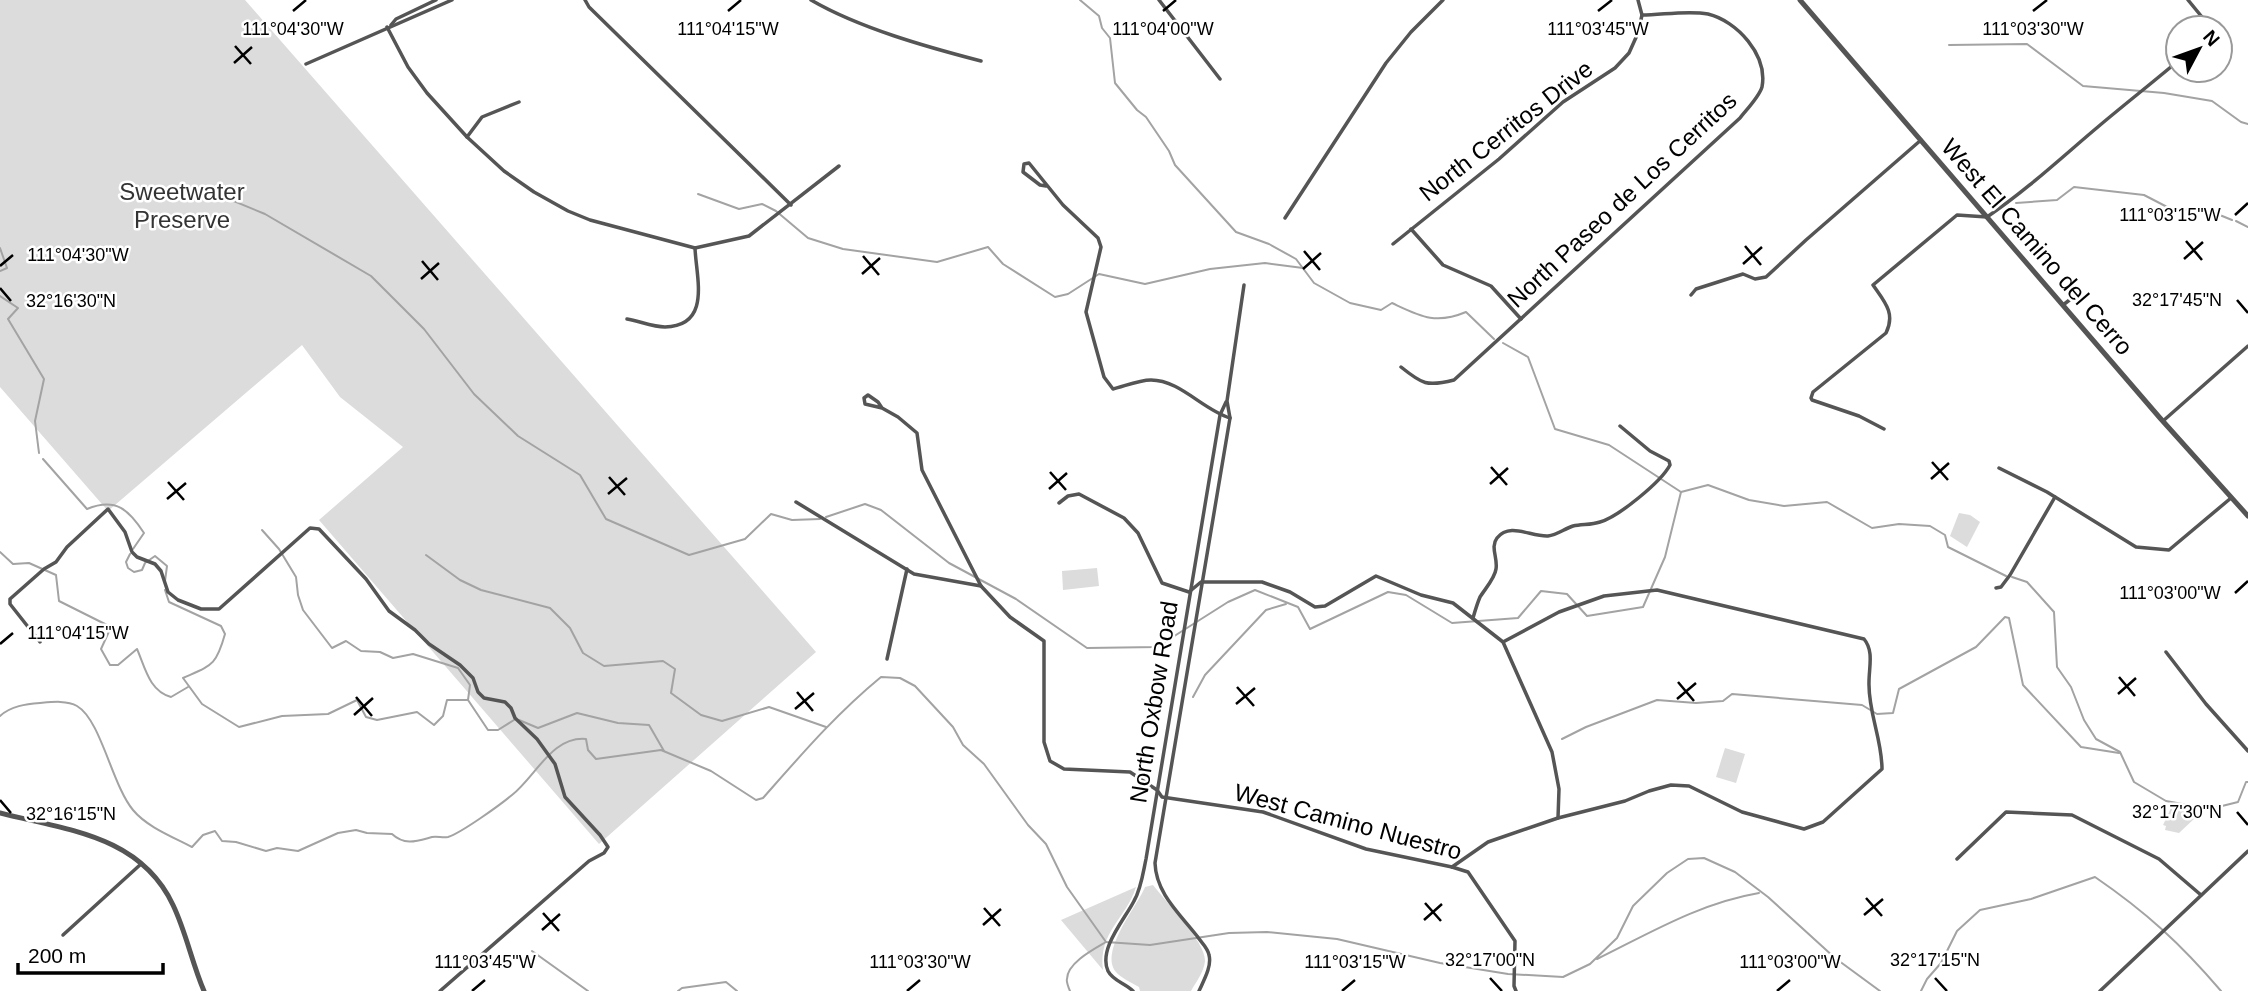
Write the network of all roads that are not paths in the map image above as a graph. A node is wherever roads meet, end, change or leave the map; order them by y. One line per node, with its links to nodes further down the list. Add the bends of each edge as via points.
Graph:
1 (436, 0): 12 (street)
2 (452, 0): 12 (street)
3 (585, 0): 22 (street)
4 (811, 0): 13 (street, via 853,20)
5 (1159, 0): 16 (street)
6 (1443, 0): 24 (street, via 1386,63)
7 (1638, 0): 11 (street)
8 (1800, 0): 19 (street, West El Camino del Cerro)
9 (2188, 0): 10 (street)
10 (2200, 14)
11 (1642, 15): 25 (street, North Cerritos Drive, via 1634,43 1615,68 1563,102); 33 (street, North Paseo de Los Cerritos, via 1706,14 1723,19 1737,28 1758,57 1763,73 1761,90 1740,118)
12 (389, 26): 14 (street); 18 (street, via 408,67)
13 (981, 61)
14 (306, 64)
15 (2164, 73): 23 (street, via 2035,183)
16 (1220, 79)
17 (519, 102): 18 (street, via 482,117)
18 (467, 137): 27 (street, via 504,171 568,211)
19 (1921, 141): 23 (street, West El Camino del Cerro); 29 (street, via 1766,277 1743,274 1696,289)
20 (839, 166): 22 (street)
21 (1046, 186): 21 (street, via 1035,169 1024,164 1023,172); 38 (street, via 1098,238 1101,247 1086,312 1108,385 1113,388 1152,380 1177,388)
22 (791, 205): 27 (street, via 749,236)
23 (1987, 217): 31 (street, West El Camino del Cerro); 42 (street, via 1956,215 1873,285 1890,311 1886,333 1812,394 1812,400)
24 (1285, 218)
25 (1411, 229): 26 (street, North Cerritos Drive); 33 (street, via 1443,265 1491,286)
26 (1393, 244)
27 (695, 248): 32 (street, via 700,289 691,316 679,325 663,327)
28 (1244, 285): 36 (street, North Oxbow Road)
29 (1691, 295)
30 (2076, 295): 31 (street, West El Camino del Cerro)
31 (2063, 305): 40 (street, West El Camino del Cerro)
32 (627, 319)
33 (1521, 320): 35 (street, North Paseo de Los Cerritos, via 1454,380 1433,385)
34 (2248, 346): 40 (street)
35 (1401, 367)
36 (1227, 401): 38 (street, North Oxbow Road); 39 (street, North Oxbow Road)
37 (882, 408): 37 (street, West Camino Nuestro, via 868,395 864,398 865,404); 51 (street, West Camino Nuestro, via 916,433 922,470)
38 (1220, 415): 39 (street); 53 (street, North Oxbow Road)
39 (1230, 418): 50 (street, North Oxbow Road)
40 (2163, 421): 45 (street, West El Camino del Cerro)
41 (1620, 426): 54 (street, via 1669,461 1665,475 1600,523 1570,527 1549,536 1504,531 1495,540 1496,570)
42 (1884, 429)
43 (1999, 468): 44 (street)
44 (2055, 497): 45 (street, via 2136,547 2156,550 2169,550); 52 (street, via 2010,576)
45 (2231, 498): 48 (street, West El Camino del Cerro)
46 (796, 502): 49 (street)
47 (1059, 503): 53 (street, via 1079,494 1124,518 1138,533 1162,583)
48 (2248, 516)
49 (907, 569): 51 (street); 58 (street)
50 (1201, 582): 53 (street); 54 (street, via 1262,582 1315,607 1325,606 1376,576 1453,603); 61 (street, North Oxbow Road)
51 (981, 586): 60 (street, West Camino Nuestro, via 1010,617 1044,640 1044,741 1050,761 1064,769 1130,772)
52 (1996, 588)
53 (1189, 592): 60 (street, North Oxbow Road)
54 (1473, 618): 56 (street)
55 (40, 642): 71 (street, via 10,604 14,595 108,509 125,532 132,552 161,571 168,592 201,609 219,608 310,528 319,529 366,579 388,611 460,665 484,698 505,702 511,708 555,764 565,797 608,847)
56 (1503, 642): 63 (street, via 1552,752 1559,789); 63 (street, via 1559,612 1604,596 1657,590 1864,639 1867,644 1870,705 1882,769 1823,821 1804,828 1742,812 1689,786 1671,785)
57 (2166, 652): 59 (street)
58 (887, 659)
59 (2248, 751)
60 (1157, 790): 61 (street, West Camino Nuestro); 72 (street, North Oxbow Road, via 1135,901 1105,958 1115,980)
61 (1167, 797): 67 (street, West Camino Nuestro, via 1263,812 1366,849); 73 (street, North Oxbow Road, via 1154,863 1156,878 1160,890 1209,955)
62 (0, 813): 66 (street, via 106,840)
63 (1558, 818): 67 (street, via 1488,842)
64 (2248, 851): 68 (street)
65 (1957, 859): 68 (street, via 2006,812 2072,815 2159,859)
66 (143, 863): 69 (street); 70 (street, via 174,906)
67 (1452, 867): 74 (street, West Camino Nuestro, via 1468,872 1515,941)
68 (2201, 895): 75 (street)
69 (63, 935)
70 (204, 991)
71 (440, 991)
72 (1133, 991)
73 (1199, 991)
74 (1516, 991)
75 (2100, 991)

